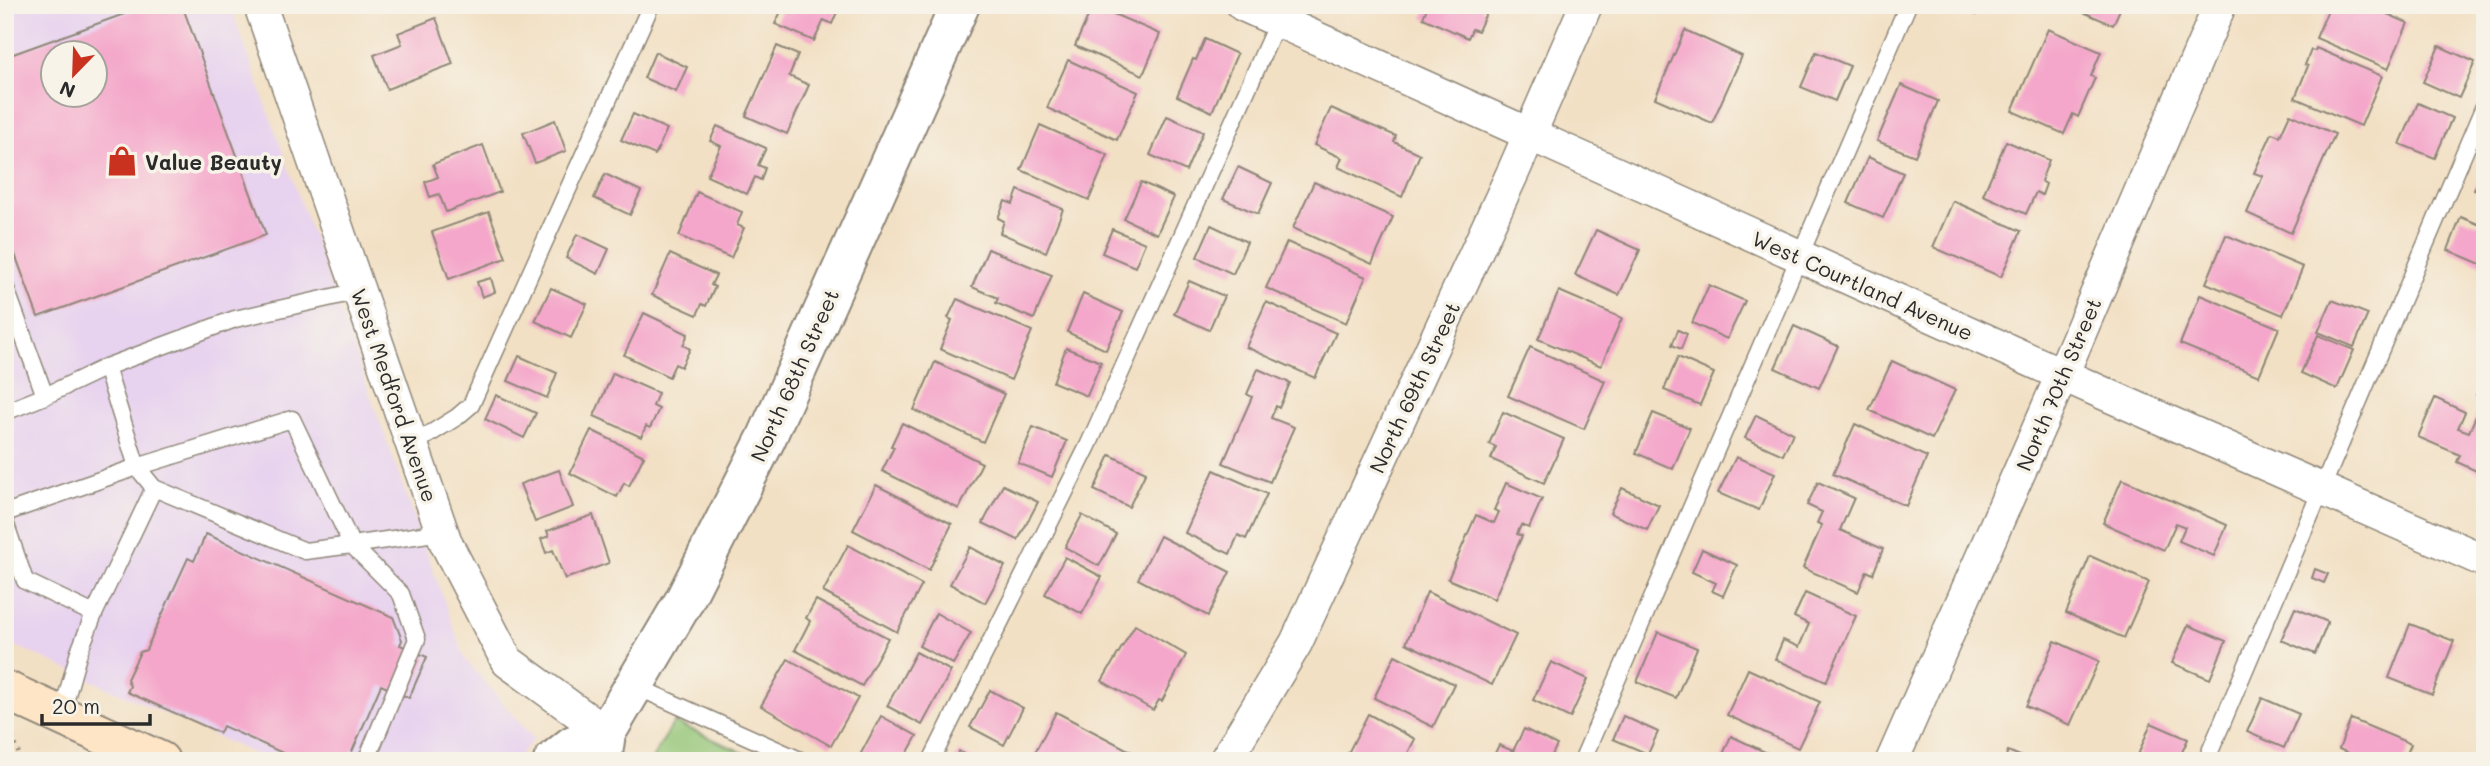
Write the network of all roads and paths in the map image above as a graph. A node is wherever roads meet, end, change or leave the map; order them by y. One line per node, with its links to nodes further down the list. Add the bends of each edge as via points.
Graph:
1 (260, 5): 13 (street, West Medford Avenue)
2 (651, 5): 18 (lane, via 471,405)
3 (960, 5): 28 (street, North 68th Street, via 766,439)
4 (1243, 5): 8 (street, West Courtland Avenue)
5 (1586, 5): 10 (street, North 69th Street)
6 (1908, 5): 11 (lane)
7 (2220, 5): 15 (street, North 70th Street)
8 (1282, 13): 10 (street, West Courtland Avenue); 38 (lane, via 1088,446)
9 (2485, 104): 21 (lane)
10 (1530, 134): 11 (street, West Courtland Avenue); 39 (street, North 69th Street, via 1296,643)
11 (1799, 256): 15 (street, West Courtland Avenue); 40 (lane)
12 (5, 286): 16 (lane)
13 (359, 290): 14 (lane, via 234,319); 18 (street, West Medford Avenue)
14 (106, 367): 16 (lane); 19 (lane)
15 (2062, 375): 21 (street, West Courtland Avenue); 41 (street, North 70th Street)
16 (45, 396): 17 (lane)
17 (5, 412)
18 (412, 445): 24 (street, West Medford Avenue)
19 (137, 467): 20 (lane); 22 (lane); 25 (lane, via 292,419)
20 (153, 488): 25 (lane, via 305,551); 27 (lane)
21 (2323, 490): 26 (street, West Courtland Avenue); 42 (lane)
22 (5, 513)
23 (5, 522): 27 (lane, via 25,581)
24 (442, 532): 25 (lane); 32 (street, West Medford Avenue, via 507,661)
25 (352, 545): 35 (lane, via 401,594 418,639)
26 (2485, 561)
27 (93, 614): 30 (lane)
28 (635, 686): 32 (street, North 68th Street); 37 (lane)
29 (5, 690): 30 (main road)
30 (61, 716): 34 (main road)
31 (13, 738): 33 (path)
32 (604, 747): 36 (street, via 573,745)
33 (20, 757)
34 (160, 761)
35 (366, 761)
36 (552, 761)
37 (802, 761)
38 (931, 761)
39 (1226, 761)
40 (1582, 761)
41 (1892, 761)
42 (2206, 761)

